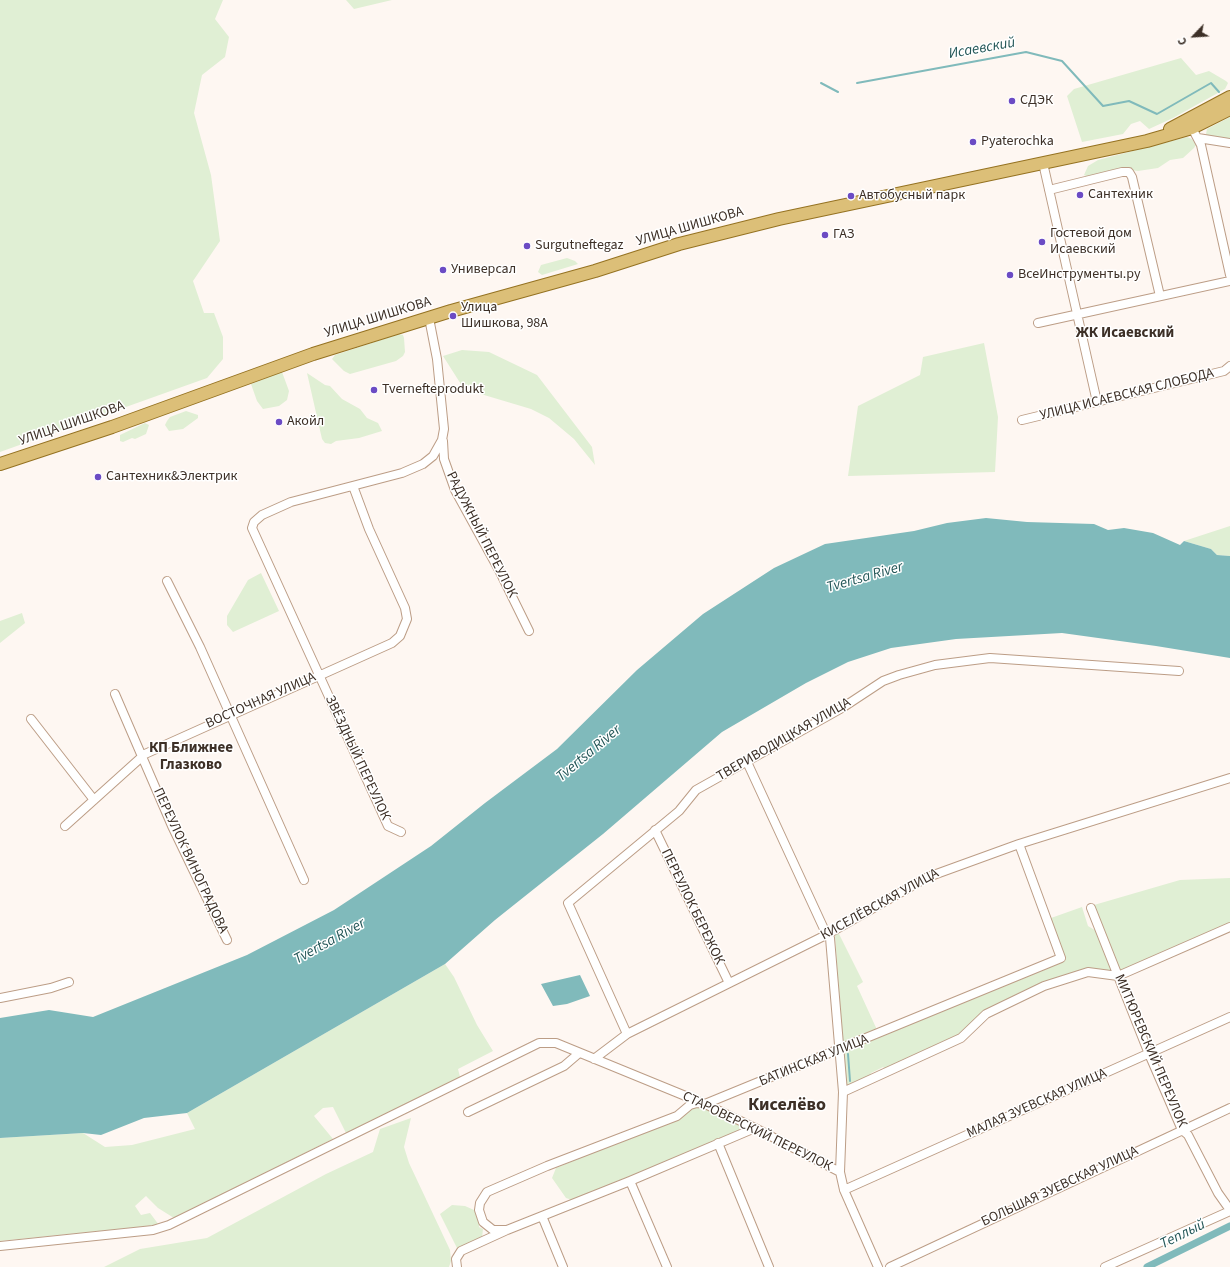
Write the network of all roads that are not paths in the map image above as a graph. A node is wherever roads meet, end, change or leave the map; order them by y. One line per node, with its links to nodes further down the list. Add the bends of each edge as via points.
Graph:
1 (1230, 97): 4 (main road, УЛИЦА ШИШКОВА)
2 (1230, 109): 3 (main road, УЛИЦА ШИШКОВА)
3 (1195, 133): 4 (main road, УЛИЦА ШИШКОВА); 5 (street); 8 (street)
4 (1147, 141): 6 (main road, УЛИЦА ШИШКОВА)
5 (1230, 142)
6 (1043, 163): 7 (street); 12 (main road, УЛИЦА ШИШКОВА, via 764,222 679,244 595,271)
7 (1049, 190): 10 (street, via 1129,172); 11 (street)
8 (1230, 275)
9 (1230, 281): 10 (street)
10 (1160, 296): 11 (street)
11 (1077, 314): 13 (street); 15 (street)
12 (429, 318): 17 (street, РАДУЖНЫЙ ПЕРЕУЛОК, via 438,359 443,405); 18 (main road, УЛИЦА ШИШКОВА, via 285,364)
13 (1038, 323)
14 (1230, 366): 15 (street, УЛИЦА ИСАЕВСКАЯ СЛОБОДА, via 1224,371)
15 (1097, 402): 16 (street, УЛИЦА ИСАЕВСКАЯ СЛОБОДА)
16 (1022, 420)
17 (442, 437): 19 (street, via 433,456 423,464 396,475); 21 (street, РАДУЖНЫЙ ПЕРЕУЛОК, via 444,459 455,490)
18 (0, 464)
19 (352, 486): 23 (street, ВОСТОЧНАЯ УЛИЦА, via 405,608 407,619 400,636 392,643); 23 (street, ЗВЁЗДНЫЙ ПЕРЕУЛОК, via 291,502 262,515 253,525 253,532)
20 (166, 581): 25 (street)
21 (529, 630)
22 (1179, 671): 28 (street, ТВЕРИВОДИЦКАЯ УЛИЦА, via 990,658 935,665 883,681 842,708)
23 (319, 675): 25 (street, ВОСТОЧНАЯ УЛИЦА); 33 (street, ЗВЁЗДНЫЙ ПЕРЕУЛОК, via 388,826)
24 (115, 694): 27 (street, ПЕРЕУЛОК ВИНОГРАДОВА)
25 (231, 714): 27 (street, ВОСТОЧНАЯ УЛИЦА); 35 (street)
26 (31, 719): 30 (street)
27 (142, 756): 30 (street, ВОСТОЧНАЯ УЛИЦА); 39 (street, ПЕРЕУЛОК ВИНОГРАДОВА, via 172,826)
28 (748, 762): 32 (street, ТВЕРИВОДИЦКАЯ УЛИЦА, via 696,790 678,811); 38 (street)
29 (1230, 778): 34 (street, КИСЕЛЁВСКАЯ УЛИЦА)
30 (94, 800): 31 (street, ВОСТОЧНАЯ УЛИЦА)
31 (65, 826)
32 (655, 830): 42 (street, ПЕРЕУЛОК БЕРЕЖОК); 45 (street, ТВЕРИВОДИЦКАЯ УЛИЦА, via 568,903)
33 (401, 832)
34 (1019, 844): 38 (street, КИСЕЛЁВСКАЯ УЛИЦА, via 928,877); 46 (street, БАТИНСКАЯ УЛИЦА, via 1061,958)
35 (304, 880)
36 (1091, 908): 40 (street, МИТЮРЕВСКИЙ ПЕРЕУЛОК)
37 (1230, 927): 40 (street)
38 (828, 934): 42 (street, КИСЕЛЁВСКАЯ УЛИЦА); 46 (street)
39 (227, 940)
40 (1118, 976): 48 (street, МИТЮРЕВСКИЙ ПЕРЕУЛОК); 50 (street, via 1088,972 1044,986 986,1014 961,1038)
41 (70, 982): 43 (street)
42 (729, 984): 45 (street, КИСЕЛЁВСКАЯ УЛИЦА)
43 (0, 998)
44 (1230, 1017): 48 (street, МАЛАЯ ЗУЕВСКАЯ УЛИЦА)
45 (627, 1034): 49 (street, КИСЕЛЁВСКАЯ УЛИЦА)
46 (840, 1050): 50 (street); 51 (street, БАТИНСКАЯ УЛИЦА)
47 (578, 1054): 49 (street, СТАРОВЕРСКИЙ ПЕРЕУЛОК); 53 (street, via 564,1066); 63 (street, СТАРОВЕРСКИЙ ПЕРЕУЛОК, via 556,1044 539,1043 166,1226 153,1230)
48 (1149, 1054): 55 (street, МИТЮРЕВСКИЙ ПЕРЕУЛОК); 59 (street, МАЛАЯ ЗУЕВСКАЯ УЛИЦА)
49 (594, 1059): 51 (street, СТАРОВЕРСКИЙ ПЕРЕУЛОК)
50 (843, 1092): 57 (street)
51 (705, 1104): 54 (street, СТАРОВЕРСКИЙ ПЕРЕУЛОК); 62 (street, БАТИНСКАЯ УЛИЦА, via 690,1105 677,1116 487,1192 479,1210 483,1222 493,1230)
52 (1230, 1108): 55 (street, БОЛЬШАЯ ЗУЕВСКАЯ УЛИЦА)
53 (468, 1112)
54 (755, 1128): 56 (street); 57 (street, СТАРОВЕРСКИЙ ПЕРЕУЛОК)
55 (1182, 1130): 60 (street, МИТЮРЕВСКИЙ ПЕРЕУЛОК, via 1188,1135 1218,1193); 69 (street, БОЛЬШАЯ ЗУЕВСКАЯ УЛИЦА)
56 (718, 1143): 58 (street); 67 (street)
57 (840, 1172): 59 (street, СТАРОВЕРСКИЙ ПЕРЕУЛОК)
58 (630, 1181): 61 (street); 66 (street)
59 (844, 1190): 68 (street, СТАРОВЕРСКИЙ ПЕРЕУЛОК)
60 (1230, 1210): 70 (street)
61 (542, 1216): 62 (street); 65 (street)
62 (507, 1230): 64 (street, via 461,1251)
63 (0, 1246)
64 (456, 1263)
65 (563, 1267)
66 (667, 1267)
67 (770, 1267)
68 (878, 1267)
69 (890, 1267)
70 (1105, 1267)

